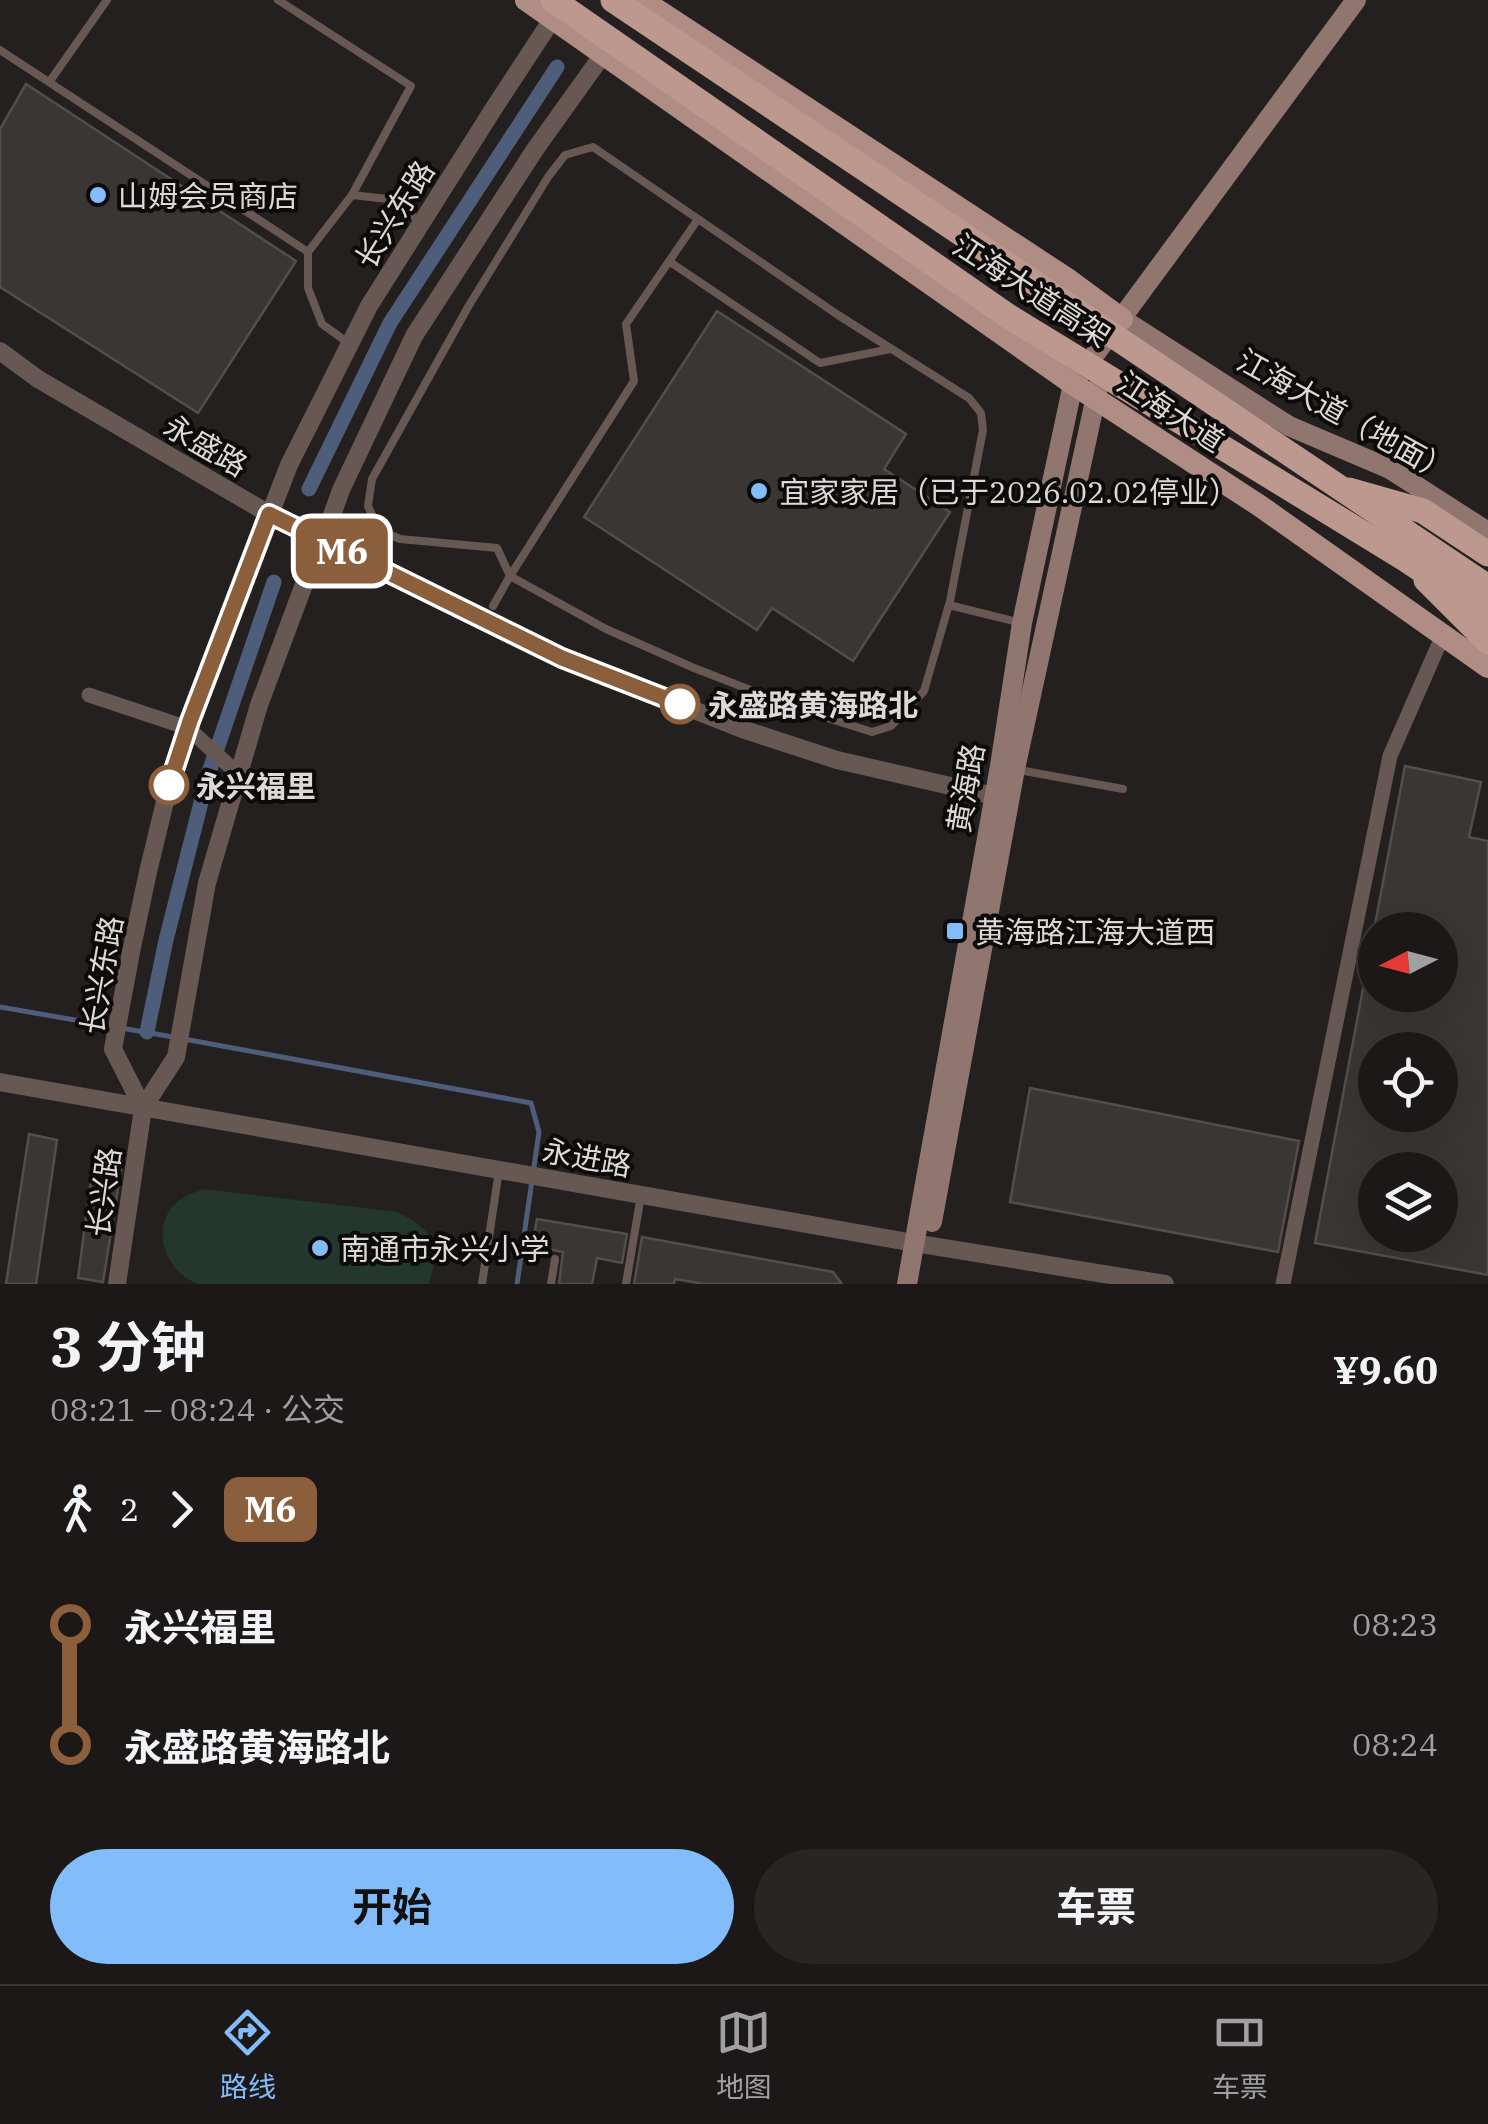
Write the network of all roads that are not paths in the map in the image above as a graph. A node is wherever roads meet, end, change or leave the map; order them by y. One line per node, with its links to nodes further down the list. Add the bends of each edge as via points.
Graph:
1 (107, 0): 10 (lane)
2 (278, 0): 11 (lane, via 411,86)
3 (526, 0): 7 (main road, 江海大道)
4 (612, 0): 22 (highway, 江海大道高架, bridge)
5 (642, 0): 16 (main road, 江海大道)
6 (1356, 0): 16 (main road, 黄海路)
7 (553, 9): 9 (main road, 江海大道); 13 (street, 长兴东路); 27 (highway, 江海大道高架, bridge, via 1008,316)
8 (0, 50): 10 (lane)
9 (604, 53): 20 (main road, 江海大道); 25 (street, via 414,336)
10 (50, 82): 14 (lane)
11 (352, 195): 13 (lane, via 388,199); 14 (lane)
12 (698, 219): 15 (lane); 18 (lane); 28 (lane, via 593,147 565,155 505,244 372,479 368,506 379,530 400,539 497,548)
13 (422, 222): 17 (street, 长兴东路)
14 (308, 252): 17 (lane, via 308,288 322,324)
15 (670, 262): 18 (lane, via 820,363); 28 (lane, via 626,324 634,382)
16 (1122, 319): 20 (main road, 黄海路); 21 (main road, 黄海路); 24 (main road, 江海大道（地面）, via 1288,426 1390,470)
17 (350, 344): 23 (street, 长兴东路)
18 (890, 348): 30 (lane, via 981,412)
19 (0, 351): 23 (street, 永盛路)
20 (1073, 384): 21 (main road, 江海大道); 33 (main road, 黄海路)
21 (1094, 396): 34 (main road, 江海大道); 39 (main road, 黄海路)
22 (1335, 486): 26 (highway, via 1423,512); 29 (highway, 江海大道高架, bridge)
23 (269, 514): 25 (street, 永盛路); 38 (street, 长兴东路)
24 (1488, 532)
25 (323, 540): 40 (street); 43 (street, 永盛路, via 562,658 742,729 838,760)
26 (1488, 554)
27 (1405, 559): 32 (highway, 江海大道高架, bridge); 35 (highway, bridge)
28 (510, 576): 30 (lane, via 694,668 872,732 892,726 924,691); 31 (lane)
29 (1488, 587)
30 (949, 605): 33 (lane)
31 (493, 606)
32 (1488, 614)
33 (1022, 623): 39 (main road, 黄海路)
34 (1442, 635): 36 (main road, 江海大道); 57 (street, via 1390,756)
35 (1488, 642)
36 (1488, 667)
37 (89, 695): 38 (street)
38 (188, 728): 40 (street); 45 (street, 长兴东路, via 165,802 113,1049)
39 (1008, 768): 42 (lane); 43 (main road, 黄海路)
40 (238, 774): 41 (street); 45 (street, via 207,883 176,1057)
41 (277, 785)
42 (1123, 788)
43 (1002, 798): 48 (main road, 黄海路)
44 (0, 1082): 45 (street, 永进路)
45 (143, 1108): 46 (street, 永进路); 50 (street, 长兴路)
46 (505, 1171): 47 (street, 永进路); 51 (lane)
47 (641, 1195): 48 (street, 永进路); 53 (lane)
48 (921, 1244): 54 (main road, 黄海路); 55 (main road, 黄海路); 56 (street, 永进路)
49 (555, 1258): 52 (lane)
50 (117, 1284)
51 (482, 1284)
52 (551, 1284)
53 (626, 1284)
54 (907, 1284)
55 (921, 1284)
56 (1165, 1284)
57 (1283, 1284)

